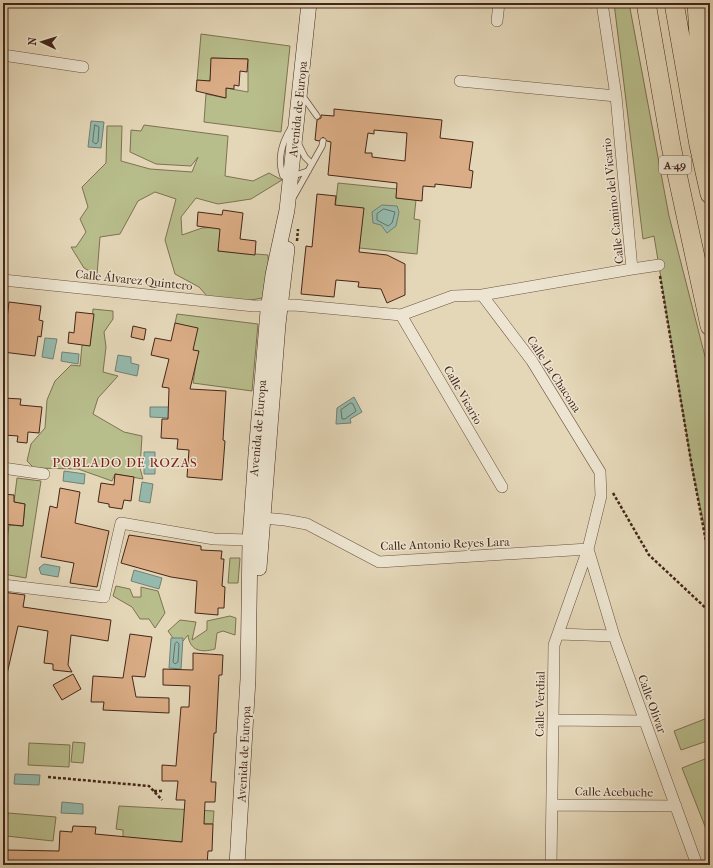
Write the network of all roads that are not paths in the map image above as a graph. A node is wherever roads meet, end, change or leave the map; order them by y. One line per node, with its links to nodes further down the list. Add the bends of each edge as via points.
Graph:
1 (309, 3): 11 (main road, Avenida de Europa)
2 (499, 3): 7 (street)
3 (646, 3): 29 (highway, A-49, via 671,146)
4 (674, 3): 17 (highway, A-49)
5 (698, 3): 17 (highway, via 700,52 706,99)
6 (602, 6): 12 (street, Calle Camino del Vicario)
7 (497, 21)
8 (3, 56): 9 (street)
9 (83, 67)
10 (460, 81): 12 (street)
11 (300, 92): 13 (lane); 14 (main road, Avenida de Europa)
12 (616, 96): 24 (street, Calle Camino del Vicario)
13 (317, 116)
14 (297, 118): 15 (main road, Avenida de Europa); 20 (lane, via 282,141 279,166 283,176)
15 (295, 136): 18 (lane, via 305,157); 20 (main road, Avenida de Europa)
16 (323, 141): 18 (lane)
17 (699, 144): 21 (highway, A-49)
18 (312, 164): 19 (lane)
19 (308, 171): 20 (lane); 22 (lane)
20 (290, 178): 22 (main road, Avenida de Europa)
21 (710, 194)
22 (287, 211): 27 (main road, Avenida de Europa, via 287,249); 27 (main road, Avenida de Europa, via 273,275)
23 (658, 265): 24 (street)
24 (632, 269): 26 (street, Calle Camino del Vicario)
25 (3, 280): 27 (street, Calle Álvarez Quintero)
26 (482, 295): 28 (street, Calle Camino del Vicario, via 453,296); 36 (street, Calle La Chacona, via 532,361 600,472 601,496)
27 (275, 305): 28 (street, Calle Álvarez Quintero); 32 (main road, Avenida de Europa); 34 (main road, Avenida de Europa, via 266,406 270,421)
28 (401, 315): 33 (street, Calle Vicario)
29 (710, 326)
30 (3, 468): 31 (street)
31 (44, 474)
32 (254, 479): 34 (main road, via 259,491 258,513); 35 (main road, Avenida de Europa)
33 (502, 487)
34 (263, 518): 36 (street, Calle Antonio Reyes Lara, via 307,524 379,562); 40 (main road, Avenida de Europa)
35 (250, 540): 37 (street, via 214,540 121,523 104,597); 40 (main road, Avenida de Europa)
36 (588, 550): 38 (street, Calle Verdial); 39 (street, Calle Olivar)
37 (3, 585)
38 (558, 634): 39 (street); 41 (street, Calle Verdial, via 554,645)
39 (614, 636): 42 (street, Calle Olivar)
40 (250, 642): 45 (main road, Avenida de Europa)
41 (553, 720): 42 (street); 43 (street, Calle Verdial)
42 (644, 721): 44 (street, Calle Olivar)
43 (552, 805): 44 (street, Calle Acebuche); 46 (street, Calle Verdial)
44 (676, 806): 47 (street, Calle Olivar)
45 (237, 865)
46 (551, 865)
47 (697, 865)

